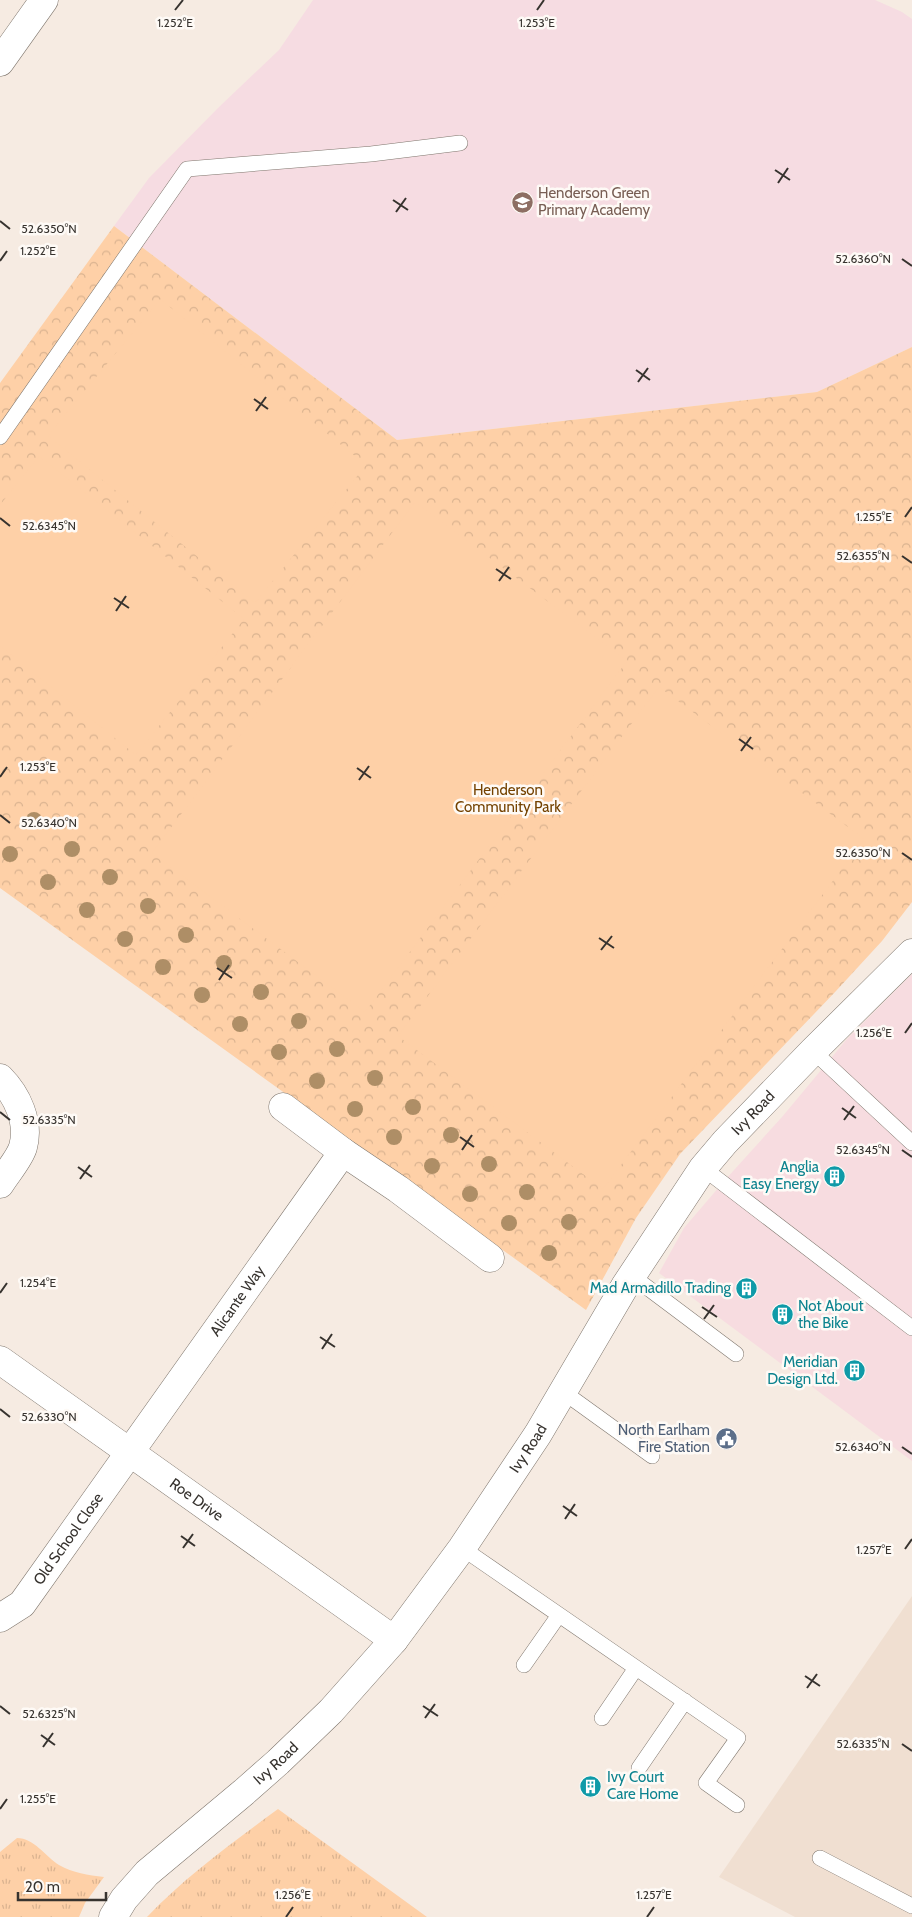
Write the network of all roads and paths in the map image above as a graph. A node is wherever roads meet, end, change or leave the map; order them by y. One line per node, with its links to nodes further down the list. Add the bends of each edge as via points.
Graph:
1 (44, 0): 2 (street)
2 (0, 62)
3 (460, 143): 4 (lane, via 371,154 187,169)
4 (0, 437)
5 (912, 953): 6 (street, Ivy Road)
6 (813, 1051): 9 (lane); 11 (street, Ivy Road)
7 (0, 1078): 12 (street, via 10,1088 25,1128 23,1148)
8 (283, 1107): 10 (street)
9 (912, 1144)
10 (343, 1152): 13 (street); 19 (street, Alicante Way)
11 (703, 1168): 14 (street, Ivy Road); 15 (lane)
12 (0, 1184)
13 (490, 1258)
14 (632, 1276): 16 (lane); 18 (street, Ivy Road)
15 (912, 1328)
16 (736, 1354)
17 (0, 1360): 19 (street, Roe Drive)
18 (562, 1391): 20 (lane); 21 (street, Ivy Road, via 538,1434)
19 (130, 1452): 23 (street, Old School Close, via 22,1604); 24 (street, Roe Drive)
20 (652, 1456)
21 (462, 1548): 22 (lane); 24 (street, Ivy Road)
22 (559, 1615): 25 (lane); 26 (lane)
23 (0, 1618)
24 (394, 1640): 33 (street, Ivy Road, via 331,1711 278,1762 147,1873)
25 (524, 1665)
26 (636, 1668): 27 (lane); 28 (lane)
27 (685, 1702): 29 (lane); 30 (lane, via 738,1738 706,1783)
28 (602, 1718)
29 (639, 1768)
30 (737, 1805)
31 (820, 1858): 32 (lane)
32 (912, 1906)
33 (113, 1917)

